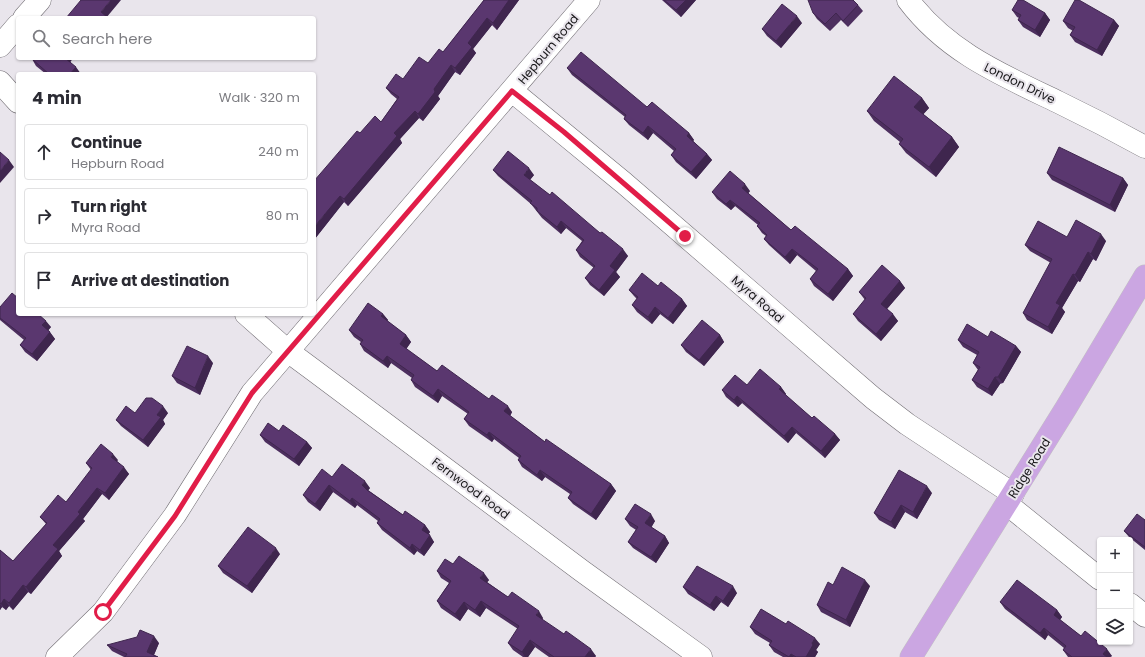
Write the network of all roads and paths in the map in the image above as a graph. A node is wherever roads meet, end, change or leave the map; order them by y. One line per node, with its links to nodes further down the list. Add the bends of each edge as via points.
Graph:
1 (40, 0): 4 (street)
2 (589, 0): 8 (street, Hepburn Road)
3 (908, 0): 10 (street, London Drive, via 954,46 989,70)
4 (26, 16)
5 (16, 27): 6 (street)
6 (0, 46)
7 (0, 82): 9 (street)
8 (512, 91): 13 (street, Hepburn Road); 14 (street, Myra Road, via 624,183 873,398)
9 (16, 100)
10 (1145, 147)
11 (1145, 276): 14 (main road, Ridge Road)
12 (248, 316): 13 (street, Fernwood Road)
13 (289, 352): 18 (street, Hepburn Road, via 252,393 175,516 103,612); 19 (street, Fernwood Road)
14 (1010, 499): 15 (street, Myra Road); 20 (main road, Ridge Road)
15 (1097, 577)
16 (1133, 606): 17 (street)
17 (1145, 616)
18 (57, 657)
19 (701, 657)
20 (911, 657)

